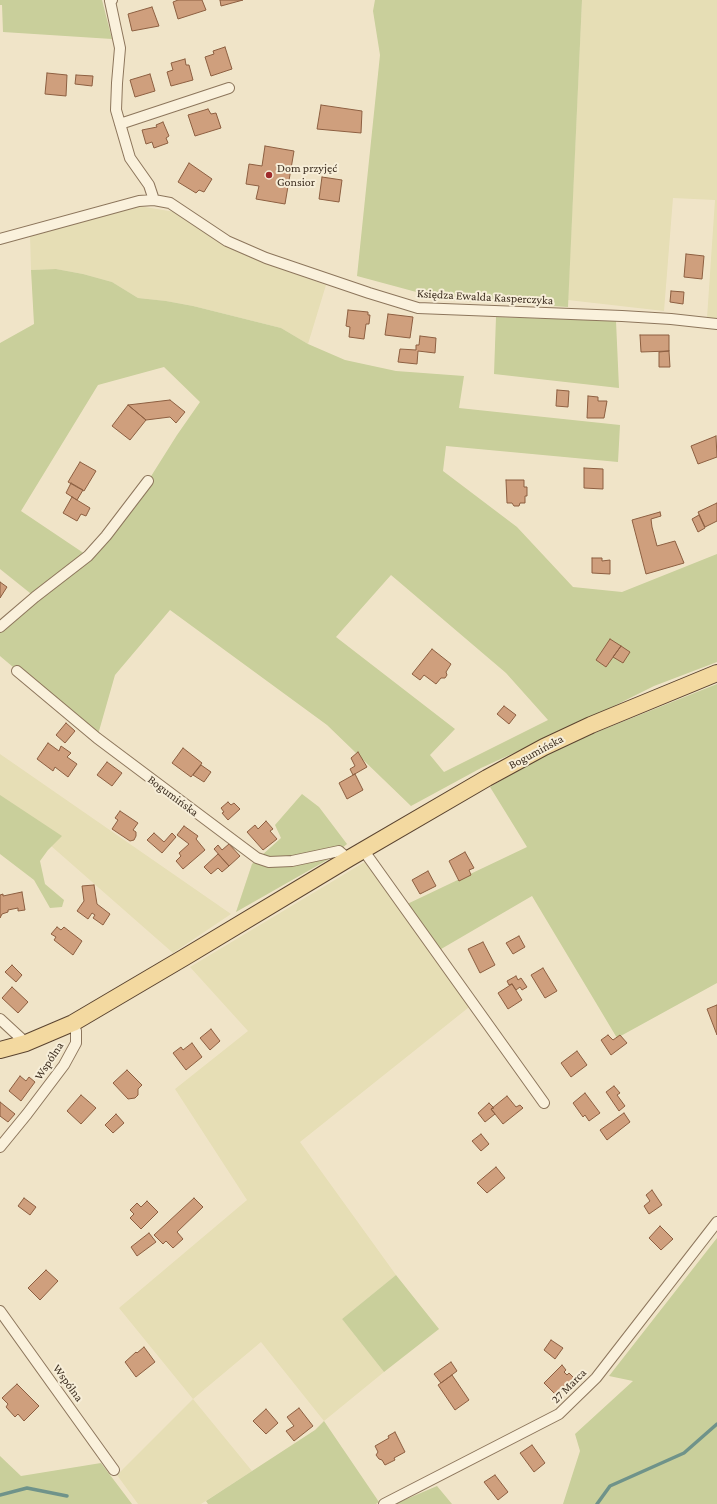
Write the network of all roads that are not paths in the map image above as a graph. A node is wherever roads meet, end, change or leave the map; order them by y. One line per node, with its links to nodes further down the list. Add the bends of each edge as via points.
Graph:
1 (112, 0): 3 (street, via 110,1 120,48 116,110)
2 (229, 88): 3 (street)
3 (120, 124): 4 (street, via 130,158 149,185)
4 (154, 200): 5 (street, Księdza Ewalda Kasperczyka, via 139,201); 6 (street, Księdza Ewalda Kasperczyka, via 170,203 227,241 266,258 418,308 622,316)
5 (0, 239)
6 (717, 324)
7 (148, 481): 8 (street, via 88,556)
8 (0, 627)
9 (17, 671): 12 (street, Bogumińska, via 97,738 257,858 269,862 292,861 339,851)
10 (717, 673): 11 (main road, Bogumińska, via 544,747)
11 (364, 851): 12 (main road, Bogumińska); 17 (street)
12 (348, 859): 14 (main road, Bogumińska)
13 (0, 1019): 15 (street)
14 (73, 1022): 15 (main road, Bogumińska); 18 (street, Wspólna, via 76,1043 64,1066)
15 (26, 1043): 16 (main road, Bogumińska)
16 (0, 1050)
17 (544, 1103)
18 (0, 1147)
19 (717, 1222): 22 (street, 27 Marca, via 596,1378 559,1414)
20 (0, 1311): 21 (street, Wspólna)
21 (114, 1470)
22 (384, 1504)

